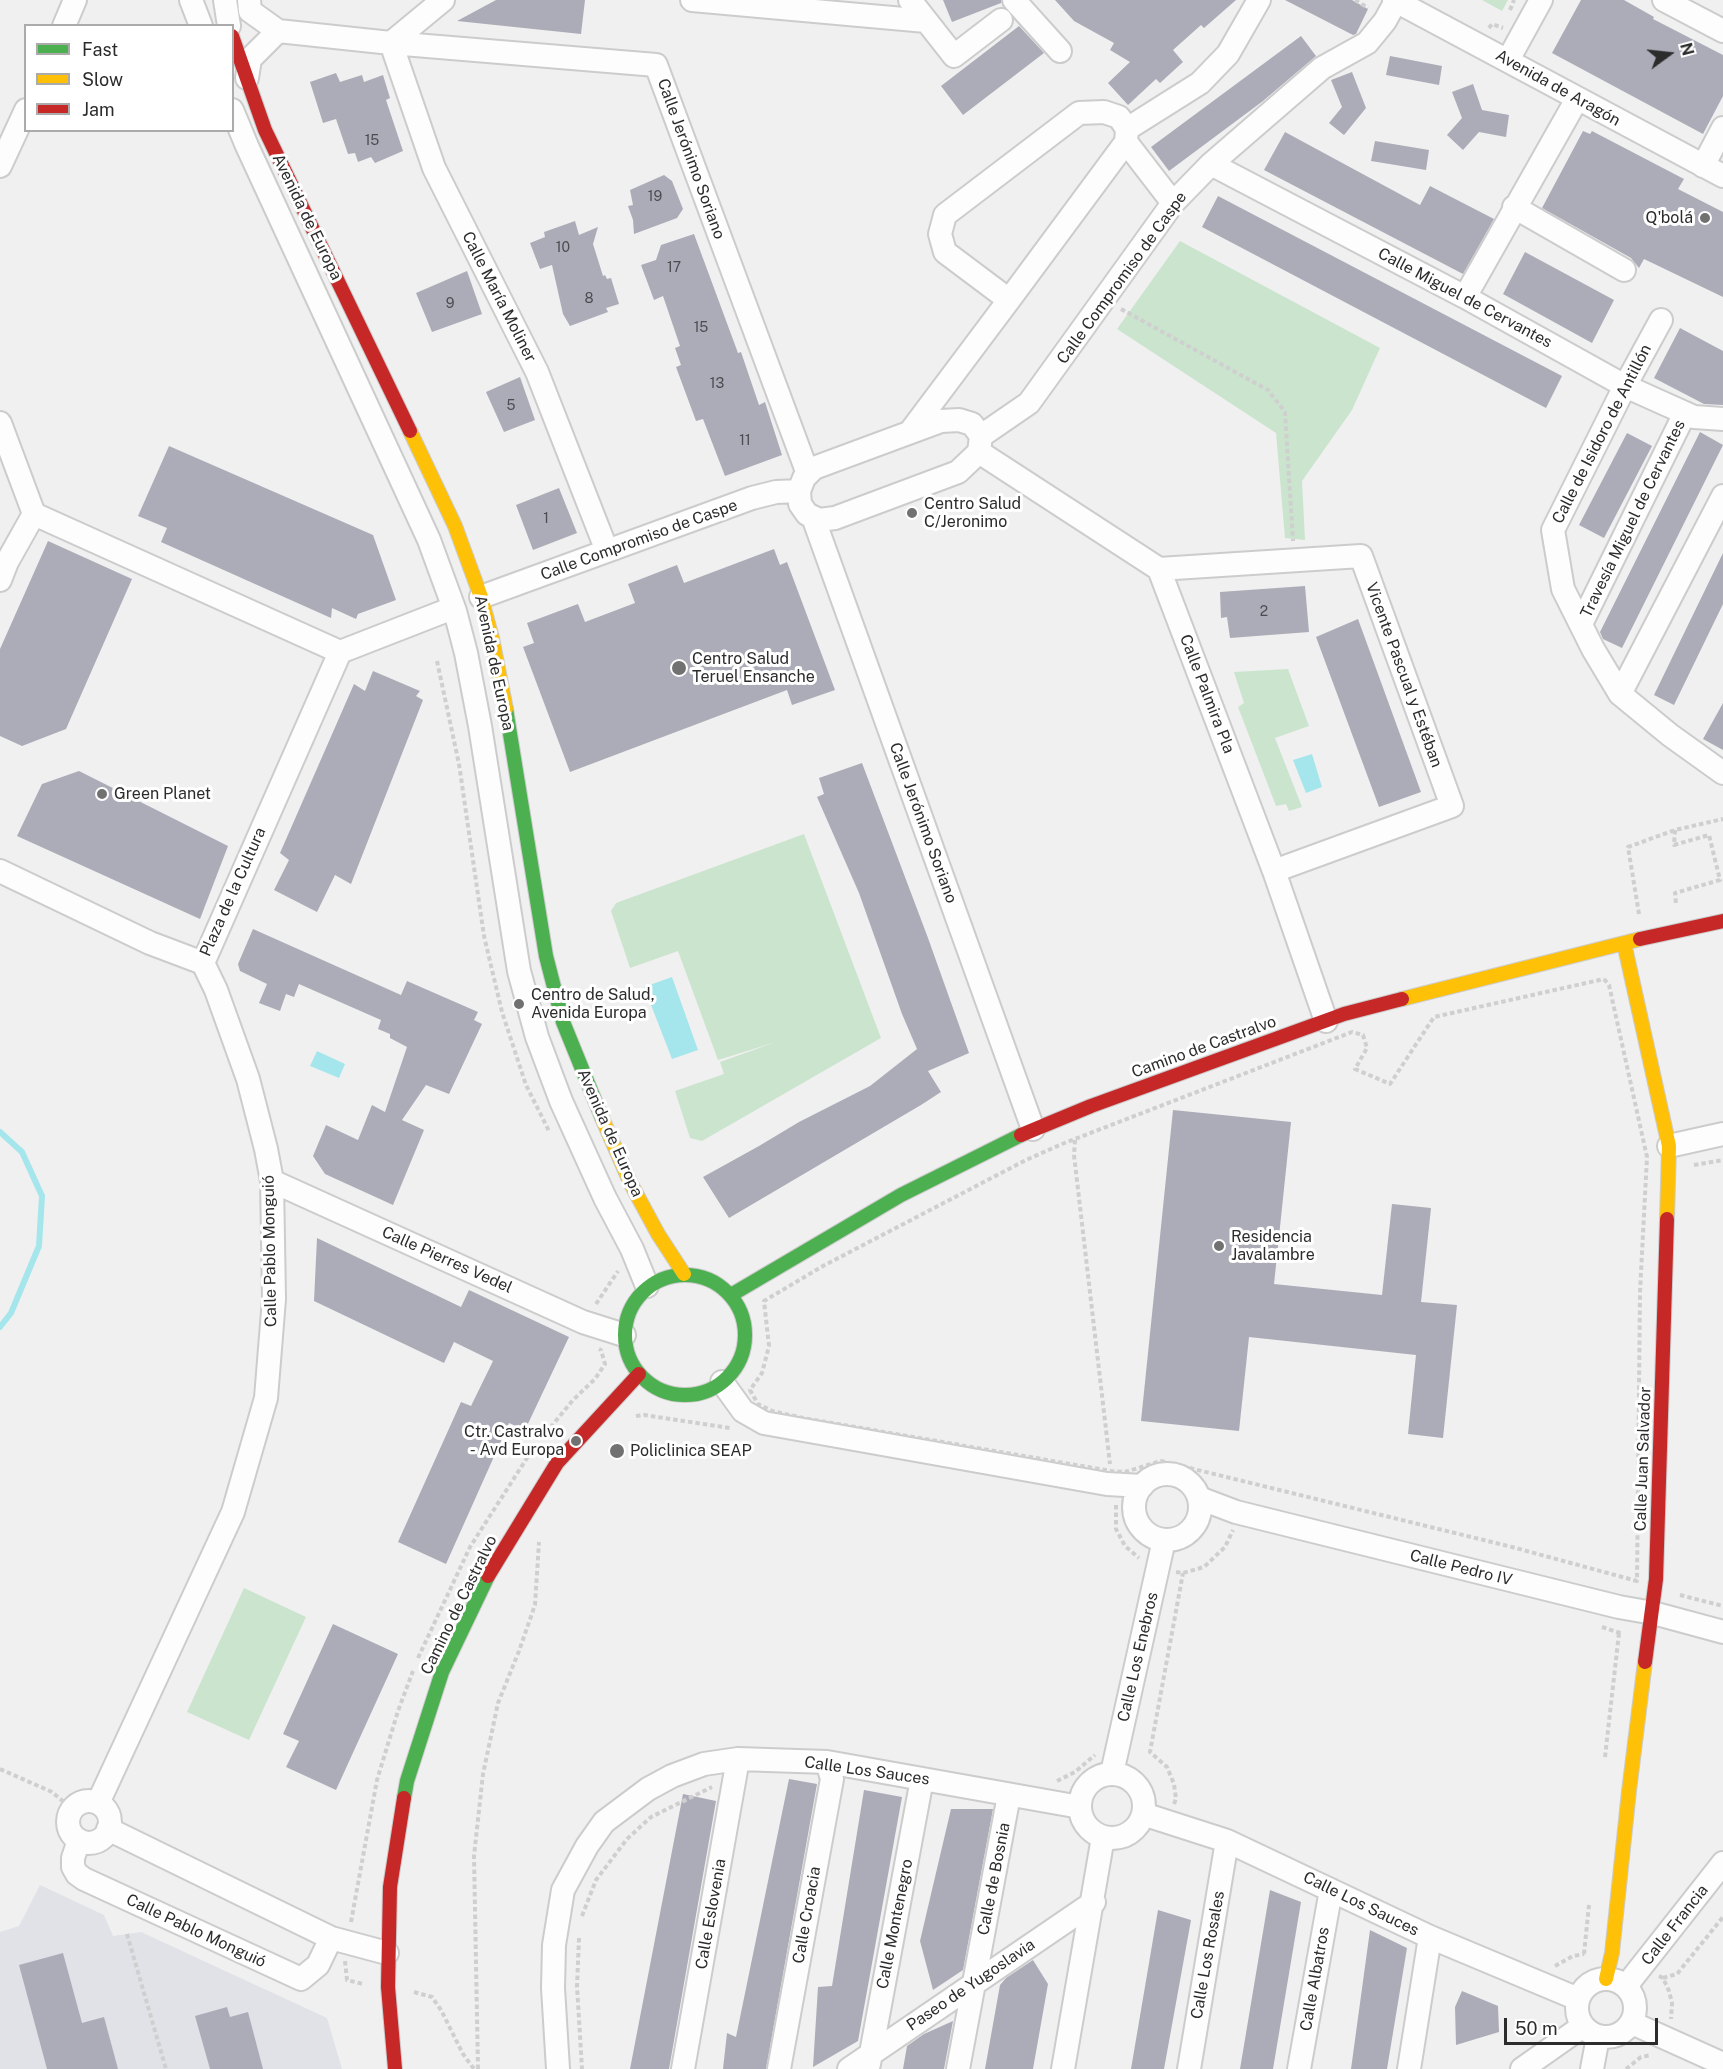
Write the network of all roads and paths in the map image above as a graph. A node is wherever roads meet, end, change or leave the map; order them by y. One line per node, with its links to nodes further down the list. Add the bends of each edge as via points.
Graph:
1 (75, 0): 17 (street)
2 (191, 0): 18 (street)
3 (225, 0): 19 (street)
4 (249, 0): 21 (street, Calle Jerónimo Soriano, via 250,11)
5 (443, 0): 25 (street)
6 (692, 0): 16 (street)
7 (910, 0): 16 (street)
8 (1014, 0): 26 (street)
9 (1259, 0): 33 (street, via 1228,54 1200,83)
10 (1355, 0): 14 (path)
11 (1541, 0): 27 (street)
12 (1664, 0): 23 (street)
13 (1395, 1): 27 (street, Avenida de Aragón); 34 (street, Calle Compromiso de Caspe, via 1367,43 1322,68)
14 (1375, 15)
15 (1001, 20): 16 (street, via 954,56)
16 (926, 21)
17 (65, 24)
18 (200, 24)
19 (229, 24)
20 (1510, 30): 22 (path, via 1492,24)
21 (278, 31): 25 (street, Calle Jerónimo Soriano); 28 (street, via 250,59)
22 (1487, 31)
23 (1723, 31)
24 (234, 42): 28 (street, Avenida de Europa)
25 (391, 43): 51 (street, Calle Jerónimo Soriano, via 656,65); 55 (street, Calle María Moliner, via 434,168 537,372)
26 (1060, 51)
27 (1508, 60): 29 (street, Avenida de Aragón)
28 (247, 78): 59 (street, Avenida de Europa, via 265,130 456,526)
29 (1577, 99): 35 (street, Avenida de Aragón); 39 (street)
30 (24, 114): 36 (street)
31 (234, 115): 60 (street, Avenida de Europa, via 429,540)
32 (1723, 128): 35 (street)
33 (1127, 136): 38 (street); 42 (street); 42 (street, via 1119,117 1104,112 1079,113 945,215 940,234 945,252)
34 (1210, 164): 38 (street, Calle Compromiso de Caspe); 41 (street, Calle Miguel de Cervantes)
35 (1703, 165): 37 (street, Avenida de Aragón)
36 (0, 166)
37 (1723, 176)
38 (1173, 203): 43 (street, Calle Compromiso de Caspe)
39 (1514, 207): 40 (street); 41 (street)
40 (1624, 270)
41 (1465, 297): 45 (street, Calle Miguel de Cervantes)
42 (1009, 300): 49 (street)
43 (1104, 300): 50 (street, Calle Compromiso de Caspe, via 1029,403); 56 (path, via 1268,390 1285,412)
44 (1660, 320): 45 (street, Calle de Isidoro de Antillón)
45 (1624, 386): 46 (street, Calle Miguel de Cervantes); 61 (street, Calle de Isidoro de Antillón, via 1553,530 1563,590)
46 (1685, 413): 47 (street, Calle Miguel de Cervantes); 61 (street, Travesía Miguel de Cervantes)
47 (1723, 419)
48 (0, 423): 53 (street)
49 (910, 432): 50 (street, via 941,421 959,420 972,424); 51 (street, via 826,462)
50 (980, 444): 54 (street, Calle Compromiso de Caspe, via 957,472 835,518); 57 (street)
51 (803, 482): 54 (street, Calle Jerónimo Soriano, via 800,504); 55 (street, Calle Compromiso de Caspe)
52 (1723, 496): 64 (street)
53 (34, 514): 58 (street); 62 (street)
54 (813, 517): 78 (street, Calle Jerónimo Soriano)
55 (607, 551): 59 (street, Calle Compromiso de Caspe)
56 (1293, 560): 57 (street, Vicente Pascual y Estéban); 69 (street, Vicente Pascual y Estéban, via 1361,556 1452,806)
57 (1160, 569): 69 (street, Calle Palmira Pla)
58 (0, 580)
59 (481, 597): 85 (street, Avenida de Europa, via 506,712 546,956 563,1022 631,1184)
60 (453, 608): 62 (street); 86 (street, Avenida de Europa, via 480,726 519,971 537,1037 604,1198)
61 (1581, 624): 64 (street, Calle de Isidoro de Antillón)
62 (340, 652): 76 (street, Plaza de la Cultura)
63 (437, 661): 80 (path, via 459,764 494,980 526,1085)
64 (1620, 694): 65 (street, Calle de Isidoro de Antillón)
65 (1723, 773)
66 (1723, 819): 67 (path)
67 (1675, 830): 70 (path, via 1674,844 1708,835 1720,880 1675,893 1677,904); 72 (path, via 1628,847)
68 (0, 871): 76 (street, Plaza de la Cultura, via 150,943)
69 (1274, 871): 77 (street, Calle Palmira Pla)
70 (1667, 906)
71 (1648, 911): 72 (path)
72 (1638, 913): 74 (path)
73 (1723, 921): 74 (street, Camino de Castralvo)
74 (1642, 939): 75 (street, Camino de Castralvo)
75 (1624, 943): 77 (street, Camino de Castralvo); 82 (street, Calle Juan Salvador)
76 (202, 963): 83 (street, Calle Pablo Monguió, via 216,990 248,1079)
77 (1326, 1020): 78 (street, Camino de Castralvo)
78 (1033, 1129): 87 (street, Camino de Castralvo, via 901,1195)
79 (1723, 1134): 82 (street)
80 (553, 1139)
81 (1075, 1139): 95 (path); 95 (path, via 915,1216 764,1301 769,1346 762,1372 750,1390 758,1404 772,1411); 95 (path, via 1352,1032 1363,1035 1367,1048 1356,1069 1390,1084 1434,1017 1604,979 1609,985 1647,1157 1640,1292 1637,1581 1161,1461)
82 (1669, 1146): 103 (street, Calle Juan Salvador)
83 (272, 1181): 88 (street, Calle Pierres Vedel); 114 (street, Calle Pablo Monguió, via 274,1299 266,1398 233,1512)
84 (620, 1268): 88 (path)
85 (684, 1274): 86 (street, via 666,1276); 87 (street, via 717,1283)
86 (647, 1286): 89 (street, via 627,1316)
87 (731, 1295): 92 (street, via 741,1312 745,1331 743,1350 735,1368)
88 (583, 1322): 89 (street, Calle Pierres Vedel)
89 (624, 1335): 91 (street, via 628,1356)
90 (593, 1346): 131 (path, via 601,1350 605,1364 527,1456 471,1547 423,1644 377,1780 354,1912)
91 (639, 1374): 92 (street, via 670,1394 688,1396 706,1392); 132 (street, Camino de Castralvo, via 557,1463 494,1564 442,1672 406,1781 390,1887)
92 (722, 1382): 95 (street, via 743,1411 764,1423)
93 (627, 1418): 94 (path, via 644,1415)
94 (732, 1428)
95 (1109, 1477): 96 (street); 101 (path, via 1102,1500 1116,1502 1116,1529 1125,1546)
96 (1142, 1486): 97 (street, via 1159,1475 1179,1476 1188,1481); 100 (street, via 1134,1504 1135,1515 1145,1532)
97 (1199, 1498): 100 (street, via 1198,1519 1192,1529 1174,1540); 103 (street, Calle Pedro IV, via 1248,1515)
98 (1245, 1532): 102 (path, via 1233,1529 1225,1547 1204,1567)
99 (541, 1536): 149 (path, via 535,1605 498,1703 483,1774 474,1856)
100 (1164, 1540): 101 (street, Calle Los Enebros)
101 (1158, 1568): 102 (path); 110 (street, Calle Los Enebros)
102 (1183, 1573): 118 (path, via 1150,1752 1167,1767 1174,1784 1176,1799)
103 (1653, 1613): 105 (street, Calle Pedro IV); 133 (street, Calle Juan Salvador)
104 (1600, 1626): 106 (path)
105 (1723, 1632)
106 (1619, 1633)
107 (738, 1759): 108 (street, Calle Los Sauces); 150 (street, Calle Los Sauces, via 704,1764 648,1788 604,1822 587,1846 564,1890 554,1945); 152 (street, Calle Eslovenia)
108 (827, 1762): 111 (street, Calle Los Sauces); 153 (street, Calle Croacia, via 832,1779)
109 (0, 1769): 116 (path, via 52,1792)
110 (1112, 1773): 115 (street, via 1093,1779 1081,1796); 117 (street, via 1138,1786)
111 (922, 1779): 113 (street, Calle Los Sauces); 144 (street, Calle Montenegro)
112 (714, 1786): 127 (path, via 651,1817 627,1839 596,1880)
113 (1009, 1795): 115 (street, Calle Los Sauces); 138 (street, Calle de Bosnia)
114 (98, 1803): 116 (street, via 84,1801); 119 (street, via 107,1811)
115 (1080, 1807): 120 (street, via 1087,1826)
116 (72, 1809): 121 (street, via 69,1830)
117 (1143, 1814): 118 (street, Calle Los Sauces); 120 (street, via 1132,1831 1114,1838)
118 (1167, 1822): 122 (street, Calle Los Sauces)
119 (108, 1829): 121 (street, via 93,1842); 131 (street)
120 (1103, 1837): 125 (street)
121 (79, 1840): 131 (street, Calle Pablo Monguió, via 73,1867 84,1879 301,1979)
122 (1227, 1840): 124 (street, Calle Los Sauces); 157 (street, Calle Los Rosales)
123 (1723, 1863): 134 (street, Calle Francia)
124 (1331, 1890): 130 (street, Calle Los Sauces); 158 (street, Calle Albatros)
125 (1094, 1902): 138 (street, Paseo de Yugoslavia); 156 (street)
126 (1723, 1917): 135 (path, via 1677,1974)
127 (579, 1923)
128 (579, 1933): 151 (path, via 577,1986)
129 (127, 1934): 146 (path)
130 (1430, 1937): 137 (street, Calle Los Sauces); 159 (street)
131 (338, 1940): 132 (street); 139 (path, via 347,1980)
132 (387, 1953): 139 (street, Camino de Castralvo)
133 (1612, 1953): 136 (street, Calle Juan Salvador); 137 (path, via 1573,1956)
134 (1643, 1966): 135 (path); 136 (street, Calle Francia)
135 (1663, 1978): 143 (path, via 1672,2003)
136 (1616, 1982): 140 (street, via 1597,1980); 141 (street, via 1632,1994)
137 (1536, 1983): 140 (street, Calle Los Sauces)
138 (974, 1984): 144 (street, Paseo de Yugoslavia); 155 (street, Calle de Bosnia)
139 (388, 1987): 147 (street, Camino de Castralvo); 148 (path, via 432,1997)
140 (1578, 1999): 142 (street, via 1578,2018)
141 (1632, 2023): 142 (street, via 1617,2036 1608,2038); 143 (street)
142 (1591, 2032): 160 (street); 161 (street)
143 (1665, 2038): 145 (street); 162 (path, via 1660,2054 1641,2057)
144 (869, 2062): 154 (street, Paseo de Yugoslavia)
145 (1723, 2064)
146 (166, 2069)
147 (394, 2069)
148 (474, 2069)
149 (478, 2069)
150 (558, 2069)
151 (582, 2069)
152 (683, 2069)
153 (779, 2069)
154 (849, 2069)
155 (958, 2069)
156 (1063, 2069)
157 (1189, 2069)
158 (1299, 2069)
159 (1409, 2069)
160 (1522, 2069)
161 (1592, 2069)
162 (1626, 2069)

